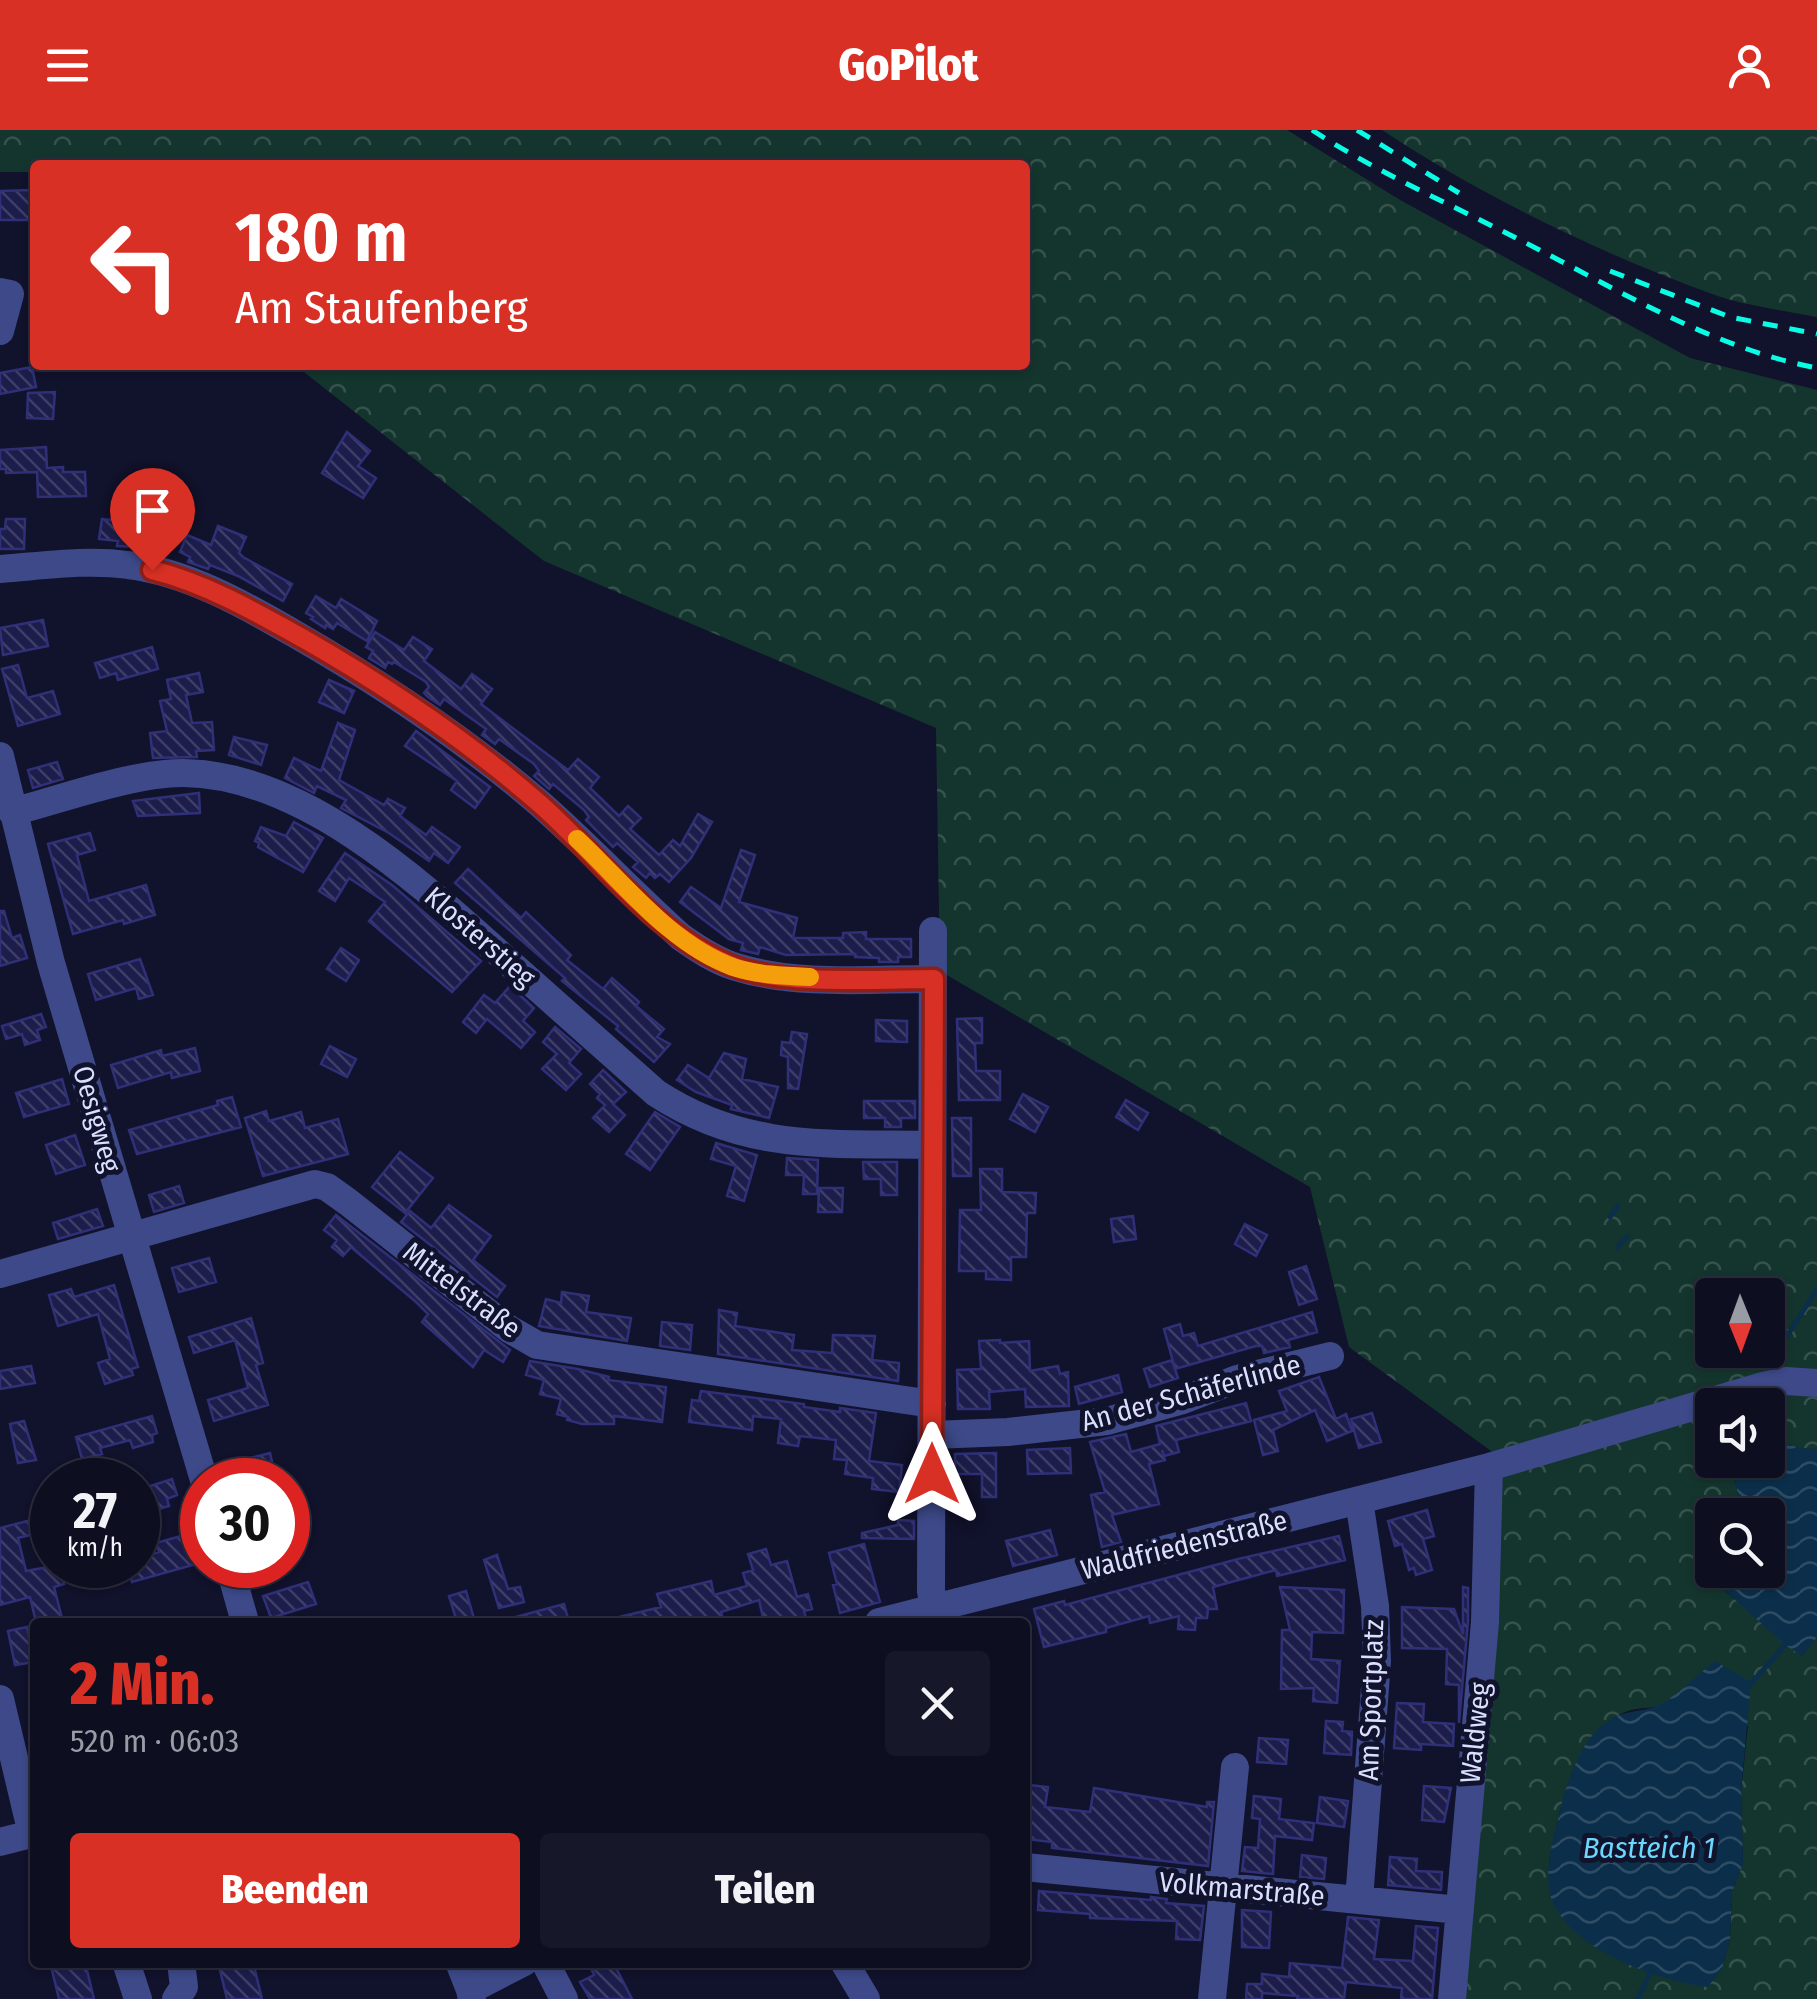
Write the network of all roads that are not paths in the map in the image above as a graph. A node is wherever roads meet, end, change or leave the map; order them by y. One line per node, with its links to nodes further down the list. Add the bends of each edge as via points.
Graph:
1 (0, 292): 2 (street, via 10,294)
2 (0, 331)
3 (0, 570): 7 (street, via 131,565 174,576 259,614 367,675 488,762 681,937 734,967 796,976)
4 (0, 756): 5 (street, Oesigweg)
5 (12, 812): 8 (street, Klosterstieg, via 149,776 182,773 247,782 392,860 687,1113 781,1141); 9 (street, Oesigweg)
6 (933, 932): 7 (street)
7 (934, 979): 8 (street)
8 (932, 1145): 13 (street)
9 (132, 1237): 10 (street); 13 (street, Mittelstraße, via 314,1184 338,1195 537,1345); 15 (street, Oesigweg)
10 (0, 1274)
11 (1330, 1356): 14 (street, An der Schäferlinde, via 1108,1421)
12 (1817, 1382): 16 (street, Waldfriedenstraße, via 1776,1383)
13 (932, 1404): 14 (street)
14 (933, 1435): 19 (street)
15 (197, 1458)
16 (1489, 1468): 17 (street, Waldfriedenstraße); 30 (street, Waldweg, via 1486,1622)
17 (1358, 1500): 19 (street, Waldfriedenstraße); 29 (street, Am Sportplatz, via 1377,1661)
18 (235, 1588): 20 (street)
19 (934, 1608): 21 (street, Waldfriedenstraße)
20 (244, 1618)
21 (895, 1618)
22 (0, 1698): 24 (street)
23 (1235, 1767): 28 (street)
24 (30, 1821)
25 (30, 1834): 26 (street)
26 (0, 1842)
27 (1030, 1868): 28 (street, Volkmarstraße)
28 (1225, 1888): 29 (street, Volkmarstraße); 42 (street)
29 (1360, 1900): 30 (street, Volkmarstraße)
30 (1460, 1910): 43 (street, Waldweg)
31 (128, 1968): 38 (street)
32 (182, 1968): 39 (street, via 184,1987)
33 (460, 1968): 37 (street)
34 (514, 1968): 37 (street)
35 (548, 1968): 40 (street)
36 (848, 1968): 41 (street)
37 (471, 1994)
38 (138, 1999)
39 (176, 1999)
40 (564, 1999)
41 (866, 1999)
42 (1212, 1999)
43 (1452, 1999)

